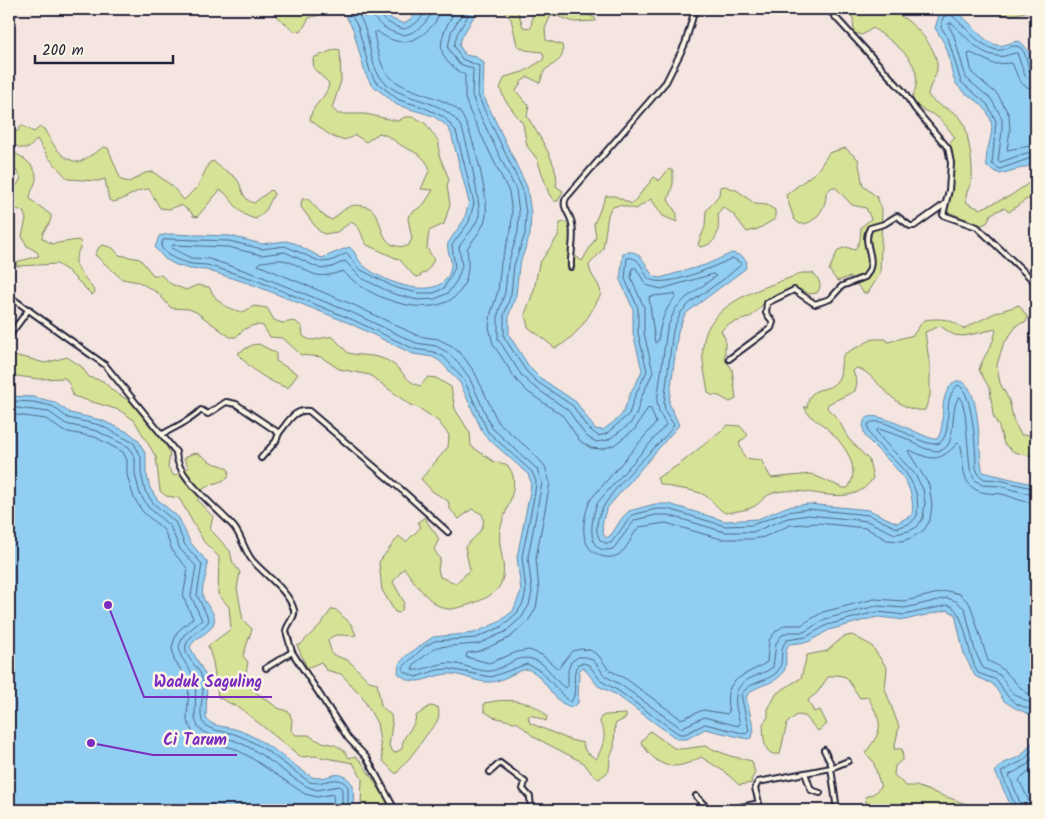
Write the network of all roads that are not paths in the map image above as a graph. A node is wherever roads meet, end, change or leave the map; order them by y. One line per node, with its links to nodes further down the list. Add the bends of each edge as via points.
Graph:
1 (695, 9): 4 (street, via 685,44 666,82 566,198 564,205 572,225 574,249)
2 (828, 9): 3 (street, via 903,91 946,145 951,163 950,190)
3 (944, 204): 5 (street, via 944,216 977,227); 9 (street, via 914,226 898,216 870,228 867,238 872,262 865,277 842,286 830,299 816,304 794,290 767,303 766,312 773,322 771,328)
4 (571, 267)
5 (1036, 283)
6 (9, 296): 7 (street)
7 (29, 309): 8 (street); 10 (street, via 105,365)
8 (9, 336)
9 (729, 359)
10 (163, 434): 11 (street, via 193,419 201,410 208,414 226,402 236,404); 14 (street, via 176,452 188,479 233,526 248,554 294,609 286,631)
11 (279, 434): 12 (street); 13 (street, via 293,416 304,410 309,412)
12 (261, 458)
13 (448, 532)
14 (292, 652): 15 (street); 23 (street, via 348,738 367,758)
15 (266, 668)
16 (824, 750): 18 (street)
17 (848, 761): 18 (street)
18 (832, 768): 20 (street); 29 (street)
19 (490, 772): 26 (street, via 500,763 526,782 523,789 530,797)
20 (805, 773): 21 (street, via 811,790); 28 (street, via 758,782 755,788 759,803)
21 (820, 793)
22 (696, 796): 27 (street)
23 (395, 810)
24 (474, 810): 25 (street)
25 (484, 810)
26 (532, 810)
27 (709, 810)
28 (727, 810)
29 (837, 810)

